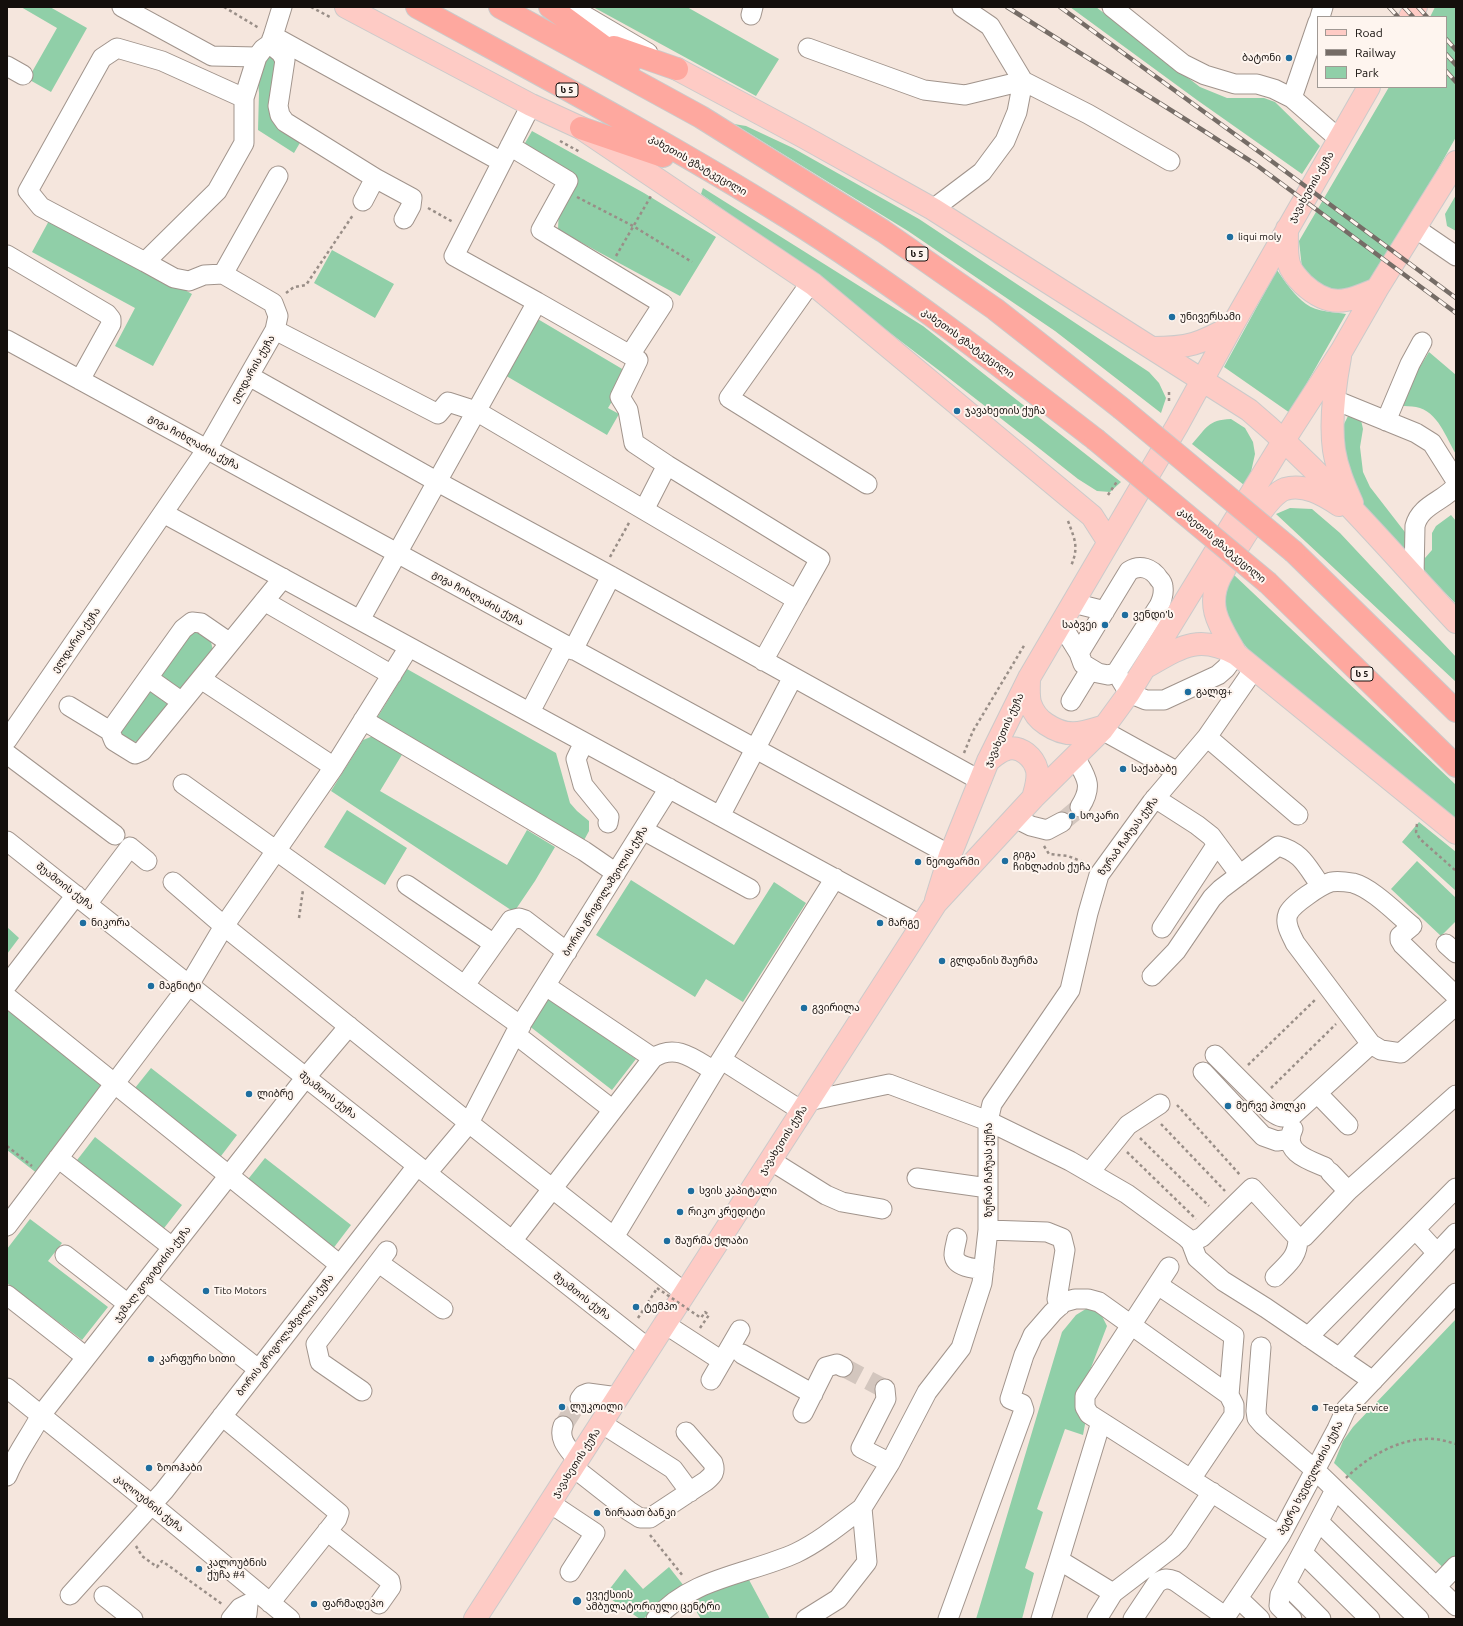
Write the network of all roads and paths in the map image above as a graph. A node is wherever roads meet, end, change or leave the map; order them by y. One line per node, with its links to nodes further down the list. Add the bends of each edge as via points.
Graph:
1 (122, 7): 15 (street, via 212,56)
2 (224, 7): 15 (path)
3 (282, 7): 15 (street)
4 (346, 7): 22 (main road)
5 (417, 7): 30 (highway, კახეთის გზატკეცილი / ს 5)
6 (550, 7): 14 (highway)
7 (570, 7): 17 (street)
8 (962, 7): 18 (street, via 990,26)
9 (1112, 7): 21 (street, via 1183,64 1205,75 1235,84 1257,84)
10 (1416, 7): 12 (main road)
11 (505, 10): 14 (highway); 23 (highway, ს 5)
12 (1411, 16)
13 (1317, 25): 21 (street)
14 (595, 40): 17 (highway); 23 (highway)
15 (267, 46): 20 (street); 28 (street); 32 (street, via 281,53 285,60 278,106 285,122)
16 (808, 48): 18 (street, via 924,90 965,95)
17 (677, 69): 37 (main road)
18 (1023, 81): 27 (street, via 1088,114); 37 (street, via 1018,112 1005,141 982,172)
19 (1368, 88): 25 (main road, ჯავახეთის ქუჩა)
20 (244, 98): 45 (street, via 244,143 217,191); 45 (street, via 162,61 117,48 102,58 28,191 41,207)
21 (1292, 98): 25 (street)
22 (531, 105): 24 (main road); 26 (street)
23 (701, 117): 107 (highway, ს 5, bridge, via 883,230 995,309 1121,408 1294,552)
24 (581, 128): 30 (highway); 49 (main road)
25 (1338, 138): 41 (main road, ჯავახეთის ქუჩა)
26 (510, 146): 28 (street); 33 (street, via 568,181)
27 (1170, 161)
28 (502, 162): 42 (street)
29 (1456, 162): 40 (main road, ჯავახეთის ქუჩა)
30 (716, 174): 118 (highway, კახეთის გზატკეცილი / ს 5, bridge, via 788,218 902,295 977,348 1095,439 1268,583)
31 (278, 176): 48 (street)
32 (375, 178): 35 (street); 36 (street)
33 (563, 189): 39 (path); 47 (street, via 541,230)
34 (653, 192): 39 (path)
35 (412, 198): 38 (street); 42 (path)
36 (362, 201): 52 (path, via 306,285 294,287)
37 (933, 209): 57 (main road)
38 (404, 219)
39 (633, 226): 46 (path); 47 (path)
40 (1415, 228): 44 (street); 50 (main road, ჯავახეთის ქუჩა)
41 (1287, 229): 50 (main road, via 1289,264 1296,277 1312,292 1340,302 1353,300); 53 (main road, ჯავახეთის ქუჩა)
42 (468, 230): 51 (street, via 454,256)
43 (7, 254): 61 (street, via 107,314 111,319 111,324)
44 (1456, 256)
45 (144, 262): 48 (street, via 174,278 189,281 204,275)
46 (692, 262)
47 (608, 270): 59 (street, via 663,304)
48 (223, 274): 52 (street)
49 (813, 284): 71 (street, via 804,292 728,398); 76 (main road, via 1092,516)
50 (1377, 289): 58 (main road, ჯავახეთის ქუჩა)
51 (537, 302): 59 (street); 64 (street)
52 (273, 303): 54 (street, ელდარის ქუჩა, via 278,316)
53 (1232, 326): 57 (main road, via 1191,345); 62 (main road, ჯავახეთის ქუჩა)
54 (275, 330): 60 (street, ელდარის ქუჩა); 64 (street, via 438,414 448,402)
55 (7, 340): 61 (street, გიგა ჩიხლაძის ქუჩა)
56 (1422, 342): 65 (street)
57 (1152, 348): 62 (main road)
58 (1342, 350): 63 (main road); 66 (main road, ჯავახეთის ქუჩა)
59 (630, 355): 68 (street, via 638,360 620,398 628,410 634,443)
60 (249, 376): 67 (street, ელდარის ქუჩა); 69 (street)
61 (80, 380): 67 (street, გიგა ჩიხლაძის ქუჩა)
62 (1202, 380): 66 (main road, via 1249,410); 76 (main road, ჯავახეთის ქუჩა)
63 (1335, 400): 65 (street); 75 (main road, via 1334,449 1341,477)
64 (476, 411): 69 (street); 73 (street)
65 (1386, 420): 70 (street, via 1432,443)
66 (1284, 440): 75 (main road); 94 (main road, ჯავახეთის ქუჩა)
67 (207, 450): 74 (street, ელდარის ქუჩა); 77 (street, გიგა ჩიხლაძის ქუჩა)
68 (667, 464): 73 (street); 81 (street, via 820,559)
69 (436, 481): 77 (street); 78 (street)
70 (1456, 481)
71 (867, 484)
72 (1456, 486): 79 (street, via 1417,518)
73 (641, 508): 78 (path); 81 (street)
74 (163, 514): 80 (street); 113 (street, ელდარის ქუჩა)
75 (1359, 518): 79 (main road); 92 (main road, via 1321,493 1307,489 1285,489 1270,500 1216,585 1216,619)
76 (1108, 542): 83 (main road, ჯავახეთის ქუჩა)
77 (396, 553): 85 (street); 90 (street, გიგა ჩიხლაძის ქუჩა)
78 (606, 574): 90 (street); 93 (street)
79 (1414, 577): 86 (main road)
80 (282, 578): 82 (street); 85 (street)
81 (797, 600): 93 (street)
82 (264, 601): 88 (street); 98 (street)
83 (1073, 603): 84 (street); 87 (main road, ჯავახეთის ქუჩა)
84 (1105, 611): 91 (street); 97 (street, via 1129,571 1135,567 1144,567 1155,573 1163,585 1163,596 1159,606)
85 (360, 620): 89 (street)
86 (1456, 622)
87 (1061, 624): 91 (street); 101 (main road, ჯავახეთის ქუჩა)
88 (230, 643): 100 (street, via 201,623 192,622 183,629); 102 (street)
89 (409, 647): 98 (street); 108 (street)
90 (569, 648): 108 (street); 115 (street, გიგა ჩიხლაძის ქუჩა)
91 (1079, 653): 96 (street, via 1083,664)
92 (1236, 654): 94 (main road, via 1207,643 1195,644 1180,647); 95 (main road); 103 (street, via 1218,675 1164,700 1146,700)
93 (763, 660): 99 (street)
94 (1145, 668): 103 (main road, ჯავახეთის ქუჩა)
95 (1254, 669): 112 (street, ზურაბ ჩაჩუას ქუჩა); 134 (main road)
96 (1090, 670): 97 (street, via 1108,675); 104 (street)
97 (1116, 673): 103 (street)
98 (392, 675): 109 (street)
99 (793, 677): 115 (street); 120 (street)
100 (148, 678): 105 (street); 111 (street)
101 (1029, 678): 110 (main road, via 1030,702 1034,712 1048,726 1069,734); 120 (main road, ჯავახეთის ქუჩა)
102 (201, 679): 105 (street); 119 (street)
103 (1129, 693): 110 (main road, ჯავახეთის ქუჩა)
104 (1072, 701)
105 (182, 702): 111 (street, via 142,751 135,754 114,741)
106 (69, 706): 111 (street)
107 (1456, 711)
108 (530, 712): 114 (street)
109 (363, 720): 119 (street); 145 (street, via 584,851)
110 (1103, 728): 117 (main road, ჯავახეთის ქუჩა); 121 (street)
111 (110, 731)
112 (1207, 737): 121 (street, ზურაბ ჩაჩუას ქუჩა); 127 (street)
113 (7, 740)
114 (584, 742): 123 (street); 132 (street, via 576,759 582,785 609,817)
115 (755, 749): 128 (street); 140 (street, გიგა ჩიხლაძის ქუჩა)
116 (7, 754): 135 (street)
117 (1075, 757): 124 (main road, ჯავახეთის ქუჩა); 126 (street, via 1088,780 1086,798)
118 (1456, 766)
119 (334, 767): 138 (street)
120 (985, 771): 124 (main road, via 996,755 1009,748 1021,750 1033,759 1037,771); 140 (main road, ჯავახეთის ქუჩა)
121 (1176, 771): 125 (street, ზურაბ ჩაჩუას ქუჩა)
122 (183, 784): 138 (street)
123 (669, 788): 128 (street); 133 (street, ბორის გრიგოლაშვილის ქუჩა)
124 (1033, 798): 129 (main road, ჯავახეთის ქუჩა)
125 (1155, 798): 137 (street, via 1197,825); 142 (street, ზურაბ ჩაჩუას ქუჩა)
126 (1080, 807)
127 (1298, 815)
128 (720, 816): 147 (street)
129 (1015, 818): 131 (street, via 1047,830); 153 (main road, ჯავახეთის ქუჩა)
130 (1420, 820): 144 (path, via 1416,832 1420,838)
131 (1062, 822)
132 (608, 823)
133 (644, 830): 145 (street, ბორის გრიგოლაშვილის ქუჩა); 151 (street)
134 (1456, 834)
135 (115, 835)
136 (7, 841): 152 (street, შუამთის ქუჩა)
137 (1217, 844): 146 (street); 157 (street)
138 (276, 851): 143 (street); 155 (street)
139 (1050, 854): 142 (path, via 1068,856)
140 (950, 855): 153 (main road, ჯავახეთის ქუჩა)
141 (147, 861): 152 (street, via 130,847)
142 (1102, 870): 187 (street, ზურაბ ჩაჩუას ქუჩა, via 1088,914 1070,990 992,1104)
143 (305, 871): 154 (path); 163 (street)
144 (1456, 871)
145 (616, 873): 159 (street, ბორის გრიგოლაშვილის ქუჩა)
146 (1240, 875): 150 (street, via 1278,846 1298,854); 160 (street, via 1212,898 1176,951)
147 (835, 878): 156 (street); 175 (street)
148 (173, 882): 155 (street)
149 (407, 886): 158 (street)
150 (1322, 886): 165 (street, via 1293,908 1288,915 1287,926 1295,943); 166 (street, via 1333,882 1353,883 1373,894 1412,926 1400,936 1403,945)
151 (750, 889)
152 (81, 900): 161 (street); 162 (street, შუამთის ქუჩა)
153 (936, 904): 156 (main road, ჯავახეთის ქუჩა)
154 (299, 918)
155 (224, 926): 162 (street); 170 (street)
156 (922, 926): 183 (main road, ჯავახეთის ქუჩა)
157 (1162, 928)
158 (494, 944): 159 (street, via 511,920 519,918); 163 (street)
159 (567, 952): 164 (street, ბორის გრიგოლაშვილის ქუჩა)
160 (1152, 976)
161 (7, 985)
162 (189, 985): 178 (street, შუამთის ქუჩა); 179 (street)
163 (465, 985): 171 (street)
164 (546, 986): 171 (street, ბორის გრიგოლაშვილის ქუჩა); 174 (street)
165 (1329, 987): 169 (street); 177 (path)
166 (1456, 996)
167 (7, 997): 179 (street)
168 (1456, 1005): 172 (street, via 1401,1053 1381,1050)
169 (1348, 1012): 172 (street); 182 (path)
170 (349, 1026): 178 (street, ჯემალ გოგიტიძის ქუჩა); 188 (street)
171 (518, 1030): 185 (street); 188 (street, ბორის გრიგოლაშვილის ქუჩა)
172 (1371, 1044): 180 (street)
173 (1215, 1055): 177 (street)
174 (652, 1058): 175 (street, via 660,1053 686,1054); 185 (street)
175 (718, 1065): 183 (street); 213 (street)
176 (1203, 1072): 191 (street, via 1263,1136 1277,1141)
177 (1236, 1076): 182 (street)
178 (306, 1078): 196 (street, შუამთის ქუჩა); 198 (street, ჯემალ გოგიტიძის ქუჩა)
179 (114, 1084): 194 (street); 198 (street)
180 (1318, 1093): 186 (street); 190 (street)
181 (1456, 1095): 205 (street)
182 (1260, 1100): 186 (street, via 1279,1117)
183 (805, 1106): 187 (street, via 889,1084); 195 (main road, ჯავახეთის ქუჩა)
184 (1155, 1108): 189 (street); 202 (path, via 1167,1100 1176,1104); 206 (path)
185 (613, 1110): 204 (street)
186 (1291, 1116): 191 (street, via 1294,1124)
187 (988, 1121): 197 (street); 201 (street, ზურაბ ჩაჩუას ქუჩა)
188 (469, 1123): 196 (street, ბორის გრიგოლაშვილის ქუჩა); 204 (street)
189 (1128, 1125): 192 (street); 208 (path)
190 (1348, 1125)
191 (1290, 1139): 205 (street, via 1298,1154 1328,1170)
192 (1115, 1141): 197 (street); 208 (path)
193 (7, 1146): 199 (path)
194 (58, 1158): 199 (street); 218 (street)
195 (770, 1160): 207 (street, via 826,1195 842,1202); 227 (main road, ჯავახეთის ქუჩა)
196 (422, 1169): 216 (street, შუამთის ქუჩა); 221 (street, ბორის გრიგოლაშვილის ქუჩა)
197 (1090, 1172): 217 (street, via 1127,1194)
198 (229, 1175): 218 (street, ჯემალ გოგიტიძის ქუჩა); 221 (street)
199 (45, 1176): 209 (street)
200 (917, 1178): 201 (street)
201 (988, 1188): 211 (street, ზურაბ ჩაჩუას ქუჩა)
202 (1252, 1188): 206 (street); 215 (street)
203 (1456, 1188): 210 (street)
204 (553, 1189): 213 (street); 216 (street)
205 (1348, 1191): 215 (street, via 1304,1237)
206 (1236, 1203): 208 (street)
207 (882, 1209)
208 (1214, 1224): 217 (street, via 1202,1237)
209 (7, 1226)
210 (1415, 1229): 219 (street); 240 (street)
211 (988, 1230): 223 (street, ზურაბ ჩაჩუას ქუჩა); 231 (street, via 1047,1232 1062,1238 1065,1250 1058,1299)
212 (1456, 1233): 219 (street)
213 (614, 1237): 227 (street)
214 (957, 1238): 223 (street, via 954,1256 956,1260 967,1267)
215 (1298, 1238): 224 (street, via 1294,1258)
216 (512, 1241): 242 (street, შუამთის ქუჩა)
217 (1191, 1242): 240 (street, via 1197,1258 1209,1270)
218 (172, 1247): 225 (street, ჯემალ გოგიტიძის ქუჩა)
219 (1437, 1253): 245 (street)
220 (65, 1255): 230 (street)
221 (340, 1265): 232 (street, ბორის გრიგოლაშვილის ქუჩა)
222 (1170, 1268): 226 (street)
223 (984, 1269): 266 (street, ზურაბ ჩაჩუას ქუჩა, via 961,1348 928,1392)
224 (1275, 1277)
225 (146, 1281): 230 (street, ჯემალ გოგიტიძის ქუჩა); 248 (street)
226 (1158, 1285): 236 (street); 255 (street, via 1234,1336)
227 (685, 1292): 235 (main road, ჯავახეთის ქუჩა)
228 (1456, 1294): 250 (street, პეტრე ხვედელიძის ქუჩა)
229 (7, 1295): 244 (street)
230 (128, 1304): 244 (street, ჯემალ გოგიტიძის ქუჩა)
231 (1060, 1306): 236 (street, via 1075,1299 1088,1299 1099,1302); 302 (street, via 1033,1335 1024,1355 1010,1399 1022,1404 1024,1410)
232 (306, 1308): 237 (street); 248 (street, ბორის გრიგოლაშვილის ქუჩა)
233 (443, 1309): 237 (street, via 383,1257)
234 (638, 1318): 239 (path, bridge, via 657,1288 701,1318 705,1312 709,1314)
235 (665, 1324): 242 (main road, ჯავახეთის ქუჩა); 246 (street)
236 (1132, 1325): 255 (street); 261 (street, via 1084,1396 1089,1414)
237 (329, 1326): 253 (street, via 316,1344 320,1362)
238 (740, 1330): 246 (street)
239 (696, 1334)
240 (1308, 1337): 245 (street)
241 (1261, 1347): 268 (street, via 1257,1418)
242 (649, 1349): 256 (main road, ჯავახეთის ქუჩა)
243 (742, 1354): 254 (street)
244 (86, 1357): 259 (street, ჯემალ გოგიტიძის ქუჩა)
245 (1339, 1358): 250 (street)
246 (722, 1361): 249 (street)
247 (843, 1367): 254 (street, via 837,1364 826,1367)
248 (258, 1369): 260 (street, ბორის გრიგოლაშვილის ქუჩა)
249 (711, 1380)
250 (1373, 1381): 268 (street, პეტრე ხვედელიძის ქუჩა, via 1346,1409)
251 (7, 1388): 259 (street, კალოუბნის ქუჩა)
252 (885, 1389): 266 (street, via 886,1399 861,1448)
253 (362, 1391)
254 (813, 1394): 258 (street)
255 (1229, 1395): 270 (street, via 1234,1405 1234,1415)
256 (618, 1397): 257 (street, via 588,1393); 262 (main road, ჯავახეთის ქუჩა)
257 (580, 1399)
258 (803, 1413)
259 (41, 1415): 269 (street, ჯემალ გოგიტიძის ქუჩა, via 14,1459); 275 (street, კალოუბნის ქუჩა)
260 (222, 1416): 275 (street, ბორის გრიგოლაშვილის ქუჩა); 280 (street, via 339,1513)
261 (1101, 1422): 270 (street); 283 (street)
262 (601, 1423): 267 (main road, ჯავახეთის ქუჩა); 272 (street, via 674,1469)
263 (563, 1426): 267 (street, via 561,1438)
264 (686, 1432): 272 (street, via 710,1457 715,1469 714,1474 706,1482)
265 (1456, 1444): 271 (path, via 1425,1439 1381,1452 1366,1461)
266 (890, 1463): 276 (street, ზურაბ ჩაჩუას ქუჩა)
267 (575, 1464): 274 (main road, ჯავახეთის ქუჩა); 277 (street)
268 (1315, 1470): 271 (street); 281 (street, პეტრე ხვედელიძის ქუჩა)
269 (7, 1476)
270 (1191, 1479): 273 (street)
271 (1336, 1490): 278 (street); 287 (street)
272 (690, 1492): 277 (street, via 650,1518)
273 (1212, 1492): 281 (street); 289 (street, via 1176,1544)
274 (550, 1503): 285 (street, via 595,1533); 299 (main road, ჯავახეთის ქუჩა)
275 (152, 1505): 279 (street, ბორის გრიგოლაშვილის ქუჩა); 295 (street, კალოუბნის ქუჩა)
276 (862, 1508): 288 (street, via 835,1529 796,1553); 301 (street, via 867,1562 838,1599)
277 (640, 1518): 288 (path, via 641,1524 674,1563)
278 (1319, 1522): 282 (street); 310 (street)
279 (128, 1531): 290 (street, ბორის გრიგოლაშვილის ქუჩა); 295 (path, via 142,1556 157,1567 162,1561)
280 (327, 1531): 293 (street, via 390,1580 391,1587); 295 (street)
281 (1280, 1536): 292 (street, პეტრე ხვედელიძის ქუჩა)
282 (1303, 1553): 286 (street); 309 (street)
283 (1059, 1560): 289 (street); 303 (street)
284 (1456, 1566): 287 (street)
285 (570, 1572)
286 (1286, 1584): 307 (street, via 1280,1595 1279,1606); 308 (street)
287 (1436, 1587): 294 (street)
288 (692, 1590): 300 (street)
289 (1113, 1594): 304 (street)
290 (70, 1595)
291 (104, 1596): 297 (street)
292 (1238, 1598): 296 (street, პეტრე ხვედელიძის ქუჩა); 306 (street)
293 (379, 1604)
294 (1456, 1606)
295 (247, 1609): 298 (street, კალოუბნის ქუჩა)
296 (1225, 1618): 305 (street, via 1169,1578 1157,1583)
297 (133, 1619)
298 (290, 1619)
299 (475, 1619)
300 (656, 1619)
301 (806, 1619)
302 (948, 1619)
303 (1041, 1619)
304 (1097, 1619)
305 (1133, 1619)
306 (1260, 1619)
307 (1292, 1619)
308 (1321, 1619)
309 (1370, 1619)
310 (1419, 1619)

